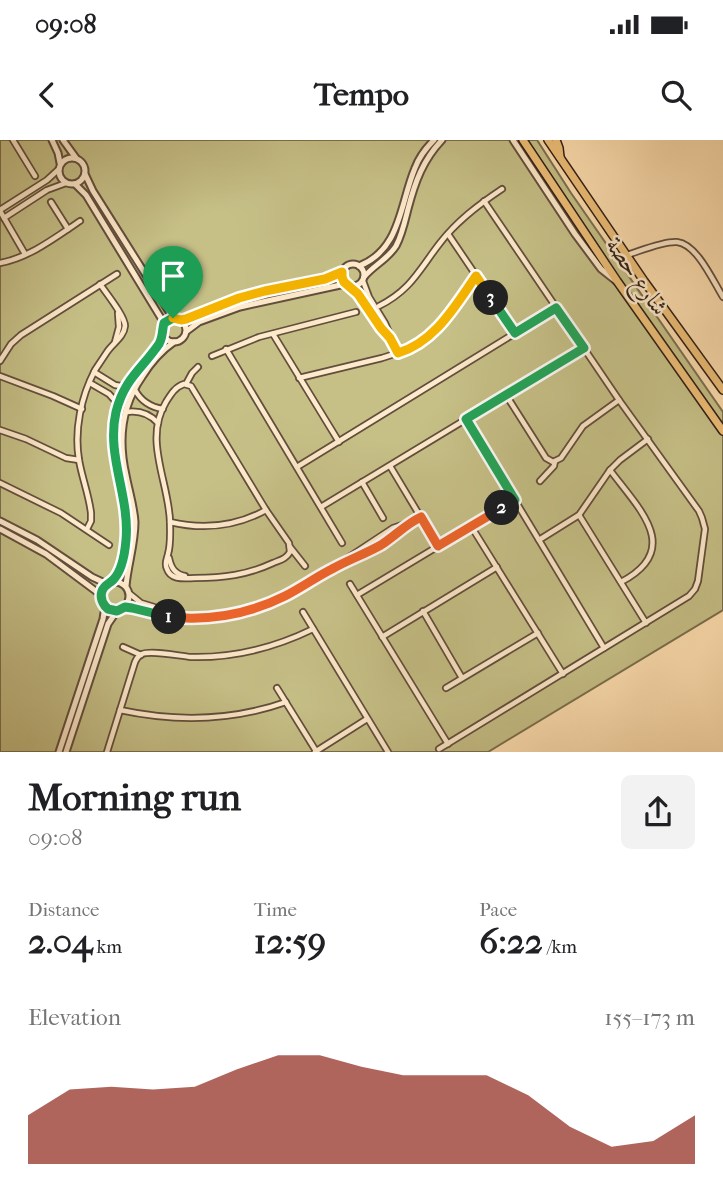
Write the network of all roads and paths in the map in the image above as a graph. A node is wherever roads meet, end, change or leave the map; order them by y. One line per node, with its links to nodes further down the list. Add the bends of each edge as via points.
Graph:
1 (13, 140): 12 (street)
2 (52, 140): 10 (street)
3 (63, 140): 9 (street)
4 (434, 140): 26 (street, via 414,168 386,247)
5 (442, 140): 30 (street, via 419,172 395,247)
6 (513, 140): 31 (street, via 575,234 604,272)
7 (523, 140): 31 (main road, شارع حصة)
8 (549, 140): 24 (main road, شارع حصة, via 559,148 560,158)
9 (76, 158): 10 (street, via 67,158); 11 (street, via 84,164)
10 (60, 167): 13 (street); 18 (street)
11 (85, 174): 14 (street); 40 (street)
12 (35, 176)
13 (66, 183): 14 (street); 19 (street)
14 (75, 184): 43 (street)
15 (502, 189): 16 (street)
16 (484, 201): 22 (street); 36 (street)
17 (51, 202): 21 (street)
18 (0, 210): 19 (street)
19 (4, 218): 23 (street)
20 (80, 221): 21 (street)
21 (68, 229): 23 (street)
22 (448, 234): 29 (street); 35 (street, via 412,282)
23 (25, 254): 25 (street)
24 (627, 255): 34 (street, via 668,243 685,244); 64 (main road, شارع حصة)
25 (0, 263)
26 (359, 266): 27 (street, via 349,265); 30 (street)
27 (342, 272): 33 (street); 42 (street, via 239,298)
28 (117, 274): 32 (street)
29 (476, 276): 45 (street); 52 (street, via 437,329)
30 (363, 279): 33 (street, via 357,286); 35 (street)
31 (617, 281): 79 (main road, شارع حصة)
32 (100, 284): 54 (street, via 21,335); 56 (street, via 125,325)
33 (348, 285): 37 (street); 44 (street, via 240,307)
34 (723, 297)
35 (377, 306): 37 (street); 39 (street)
36 (556, 308): 45 (street); 50 (street)
37 (368, 309): 41 (street)
38 (356, 312): 47 (street)
39 (380, 314): 41 (street); 48 (street)
40 (173, 318): 42 (street); 43 (street)
41 (374, 318): 48 (street)
42 (181, 320): 44 (street)
43 (164, 323): 46 (street)
44 (187, 331): 49 (street)
45 (515, 333): 81 (street)
46 (163, 334): 49 (street); 62 (street)
47 (273, 334): 51 (street); 58 (street)
48 (390, 338): 52 (street)
49 (174, 342): 63 (street)
50 (584, 348): 66 (street); 67 (street)
51 (226, 349): 53 (street); 85 (street)
52 (398, 353): 58 (street)
53 (212, 356)
54 (0, 361)
55 (198, 367): 61 (street)
56 (94, 372): 59 (street); 60 (street)
57 (0, 376): 71 (street)
58 (299, 378): 81 (street)
59 (90, 383): 65 (street); 71 (street)
60 (111, 383): 62 (street); 65 (street)
61 (186, 384): 72 (street, via 175,389); 92 (street)
62 (126, 387): 69 (street)
63 (135, 389): 68 (street); 74 (street)
64 (723, 390)
65 (107, 392): 69 (street)
66 (506, 395): 76 (street); 83 (street, via 547,458)
67 (619, 400): 80 (street); 83 (street, via 583,426)
68 (143, 401): 70 (street); 73 (street)
69 (118, 404): 115 (street, via 114,449 127,531 121,566)
70 (154, 407): 72 (street); 75 (street)
71 (82, 409): 82 (street)
72 (163, 409): 77 (street)
73 (139, 411): 74 (street); 75 (street)
74 (125, 412): 117 (street, via 122,448 135,523)
75 (150, 416): 77 (street)
76 (466, 419): 84 (street); 90 (street)
77 (158, 423): 97 (street, via 157,450)
78 (0, 430): 82 (street)
79 (723, 431)
80 (648, 439): 86 (street); 127 (street, via 701,514 705,529 695,589)
81 (338, 442): 85 (street)
82 (79, 460): 100 (street, via 91,513)
83 (555, 461): 87 (street)
84 (390, 466): 88 (street); 94 (street)
85 (297, 467): 91 (street)
86 (610, 470): 93 (street); 114 (street, via 648,522 653,537 646,564)
87 (540, 481)
88 (362, 482): 91 (street); 95 (street)
89 (0, 483): 100 (street)
90 (515, 500): 99 (street); 104 (street)
91 (321, 507): 105 (street)
92 (266, 510): 97 (street, via 214,527); 108 (street)
93 (579, 515): 104 (street); 114 (street)
94 (421, 517): 98 (street); 107 (street)
95 (383, 518)
96 (0, 521): 115 (street)
97 (170, 522): 108 (street, via 170,564 189,578 255,571 285,558)
98 (408, 523): 102 (street); 103 (street)
99 (471, 526): 107 (street); 113 (street)
100 (87, 529): 106 (street)
101 (0, 530): 119 (street, via 46,554)
102 (386, 532): 103 (street); 109 (street)
103 (390, 538): 110 (street)
104 (539, 540): 132 (street)
105 (342, 543)
106 (109, 545)
107 (438, 546): 120 (street)
108 (290, 547): 111 (street)
109 (362, 547): 110 (street); 112 (street)
110 (365, 553): 112 (street)
111 (305, 566)
112 (337, 566): 126 (street, via 257,608)
113 (497, 567): 124 (street); 129 (street)
114 (621, 582): 127 (street)
115 (109, 583): 117 (street); 119 (street)
116 (350, 584): 120 (street)
117 (126, 586): 118 (street)
118 (130, 594): 122 (street); 126 (street, via 141,603)
119 (101, 595): 121 (street)
120 (357, 595): 130 (street)
121 (105, 606): 123 (street); 143 (street)
122 (125, 607): 123 (street); 126 (street)
123 (117, 611): 144 (street, via 108,624)
124 (423, 611): 130 (street); 135 (street)
125 (303, 612): 128 (street)
126 (188, 617)
127 (646, 623): 132 (street)
128 (313, 629): 133 (street, via 244,653); 140 (street)
129 (538, 633): 134 (street); 135 (street)
130 (382, 636): 141 (street)
131 (122, 646): 133 (street)
132 (604, 648): 134 (street)
133 (141, 655): 139 (street)
134 (563, 674): 141 (street)
135 (463, 678): 137 (street)
136 (277, 688): 138 (street)
137 (446, 688)
138 (286, 702): 139 (street, via 211,718); 146 (street)
139 (120, 710): 145 (street)
140 (367, 719): 146 (street); 147 (street)
141 (448, 744): 142 (street)
142 (439, 750)
143 (59, 752)
144 (66, 752)
145 (107, 752)
146 (315, 752)
147 (388, 752)

